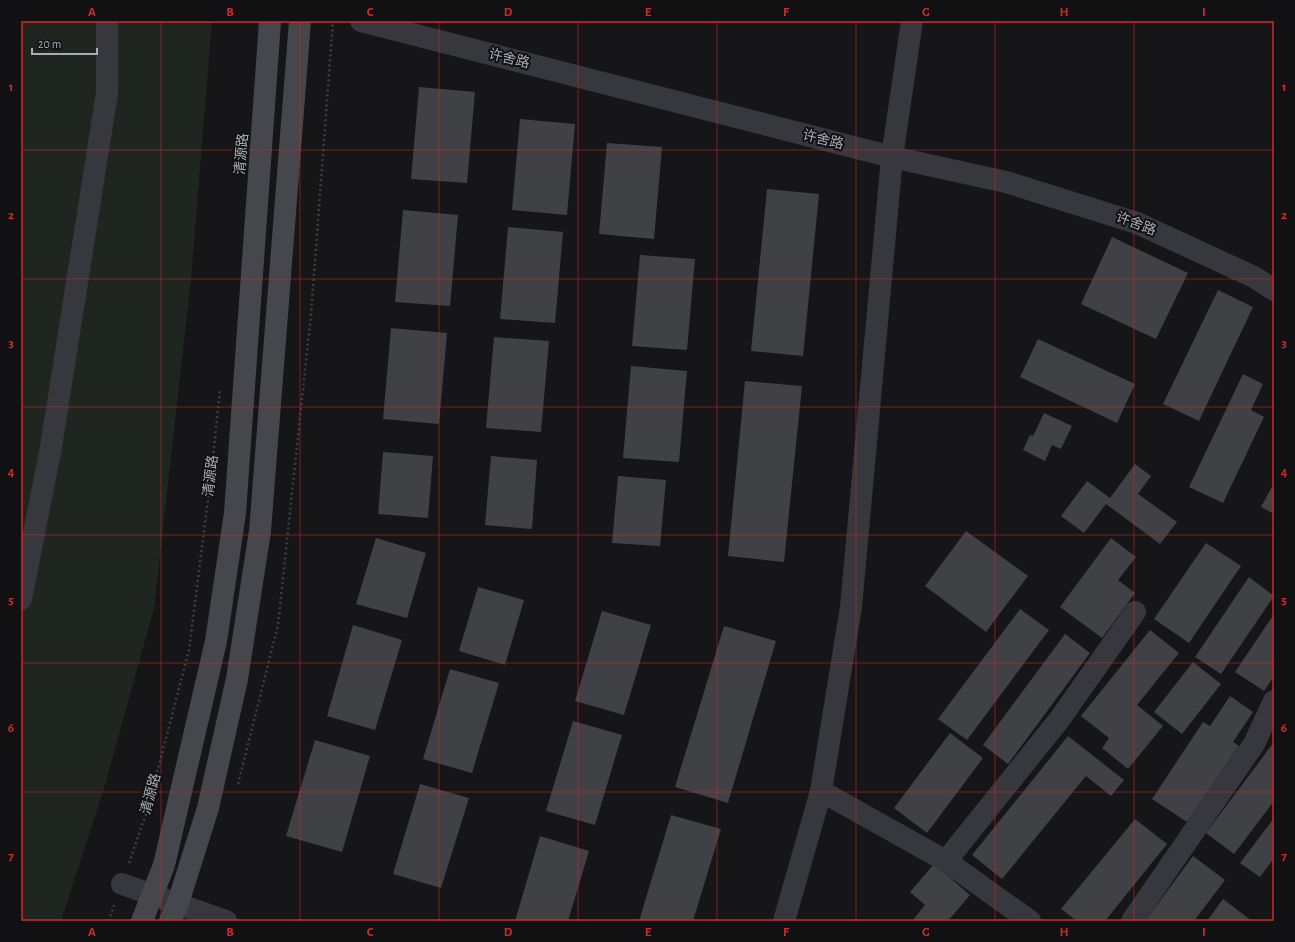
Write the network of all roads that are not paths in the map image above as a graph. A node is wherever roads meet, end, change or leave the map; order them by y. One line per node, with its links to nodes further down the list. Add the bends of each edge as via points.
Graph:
1 (106, 21): 8 (street, via 107,93 51,447)
2 (270, 21): 14 (street, 清源路, via 235,513 216,642 164,865)
3 (300, 21): 15 (street, via 260,531 237,679 208,808)
4 (361, 21): 6 (street, 许舍路)
5 (912, 21): 6 (street)
6 (892, 157): 7 (street, 许舍路, via 1006,182 1137,223 1254,277); 11 (street, via 851,607)
7 (1274, 290)
8 (21, 599)
9 (1135, 612): 12 (street, via 1059,720)
10 (1274, 701): 20 (street, via 1254,744)
11 (821, 791): 12 (street); 18 (street)
12 (946, 862): 19 (street)
13 (122, 884): 14 (street)
14 (153, 894): 15 (street); 16 (street, 清源路)
15 (174, 912): 17 (street)
16 (142, 921)
17 (226, 921)
18 (784, 921)
19 (1030, 921)
20 (1132, 921)

